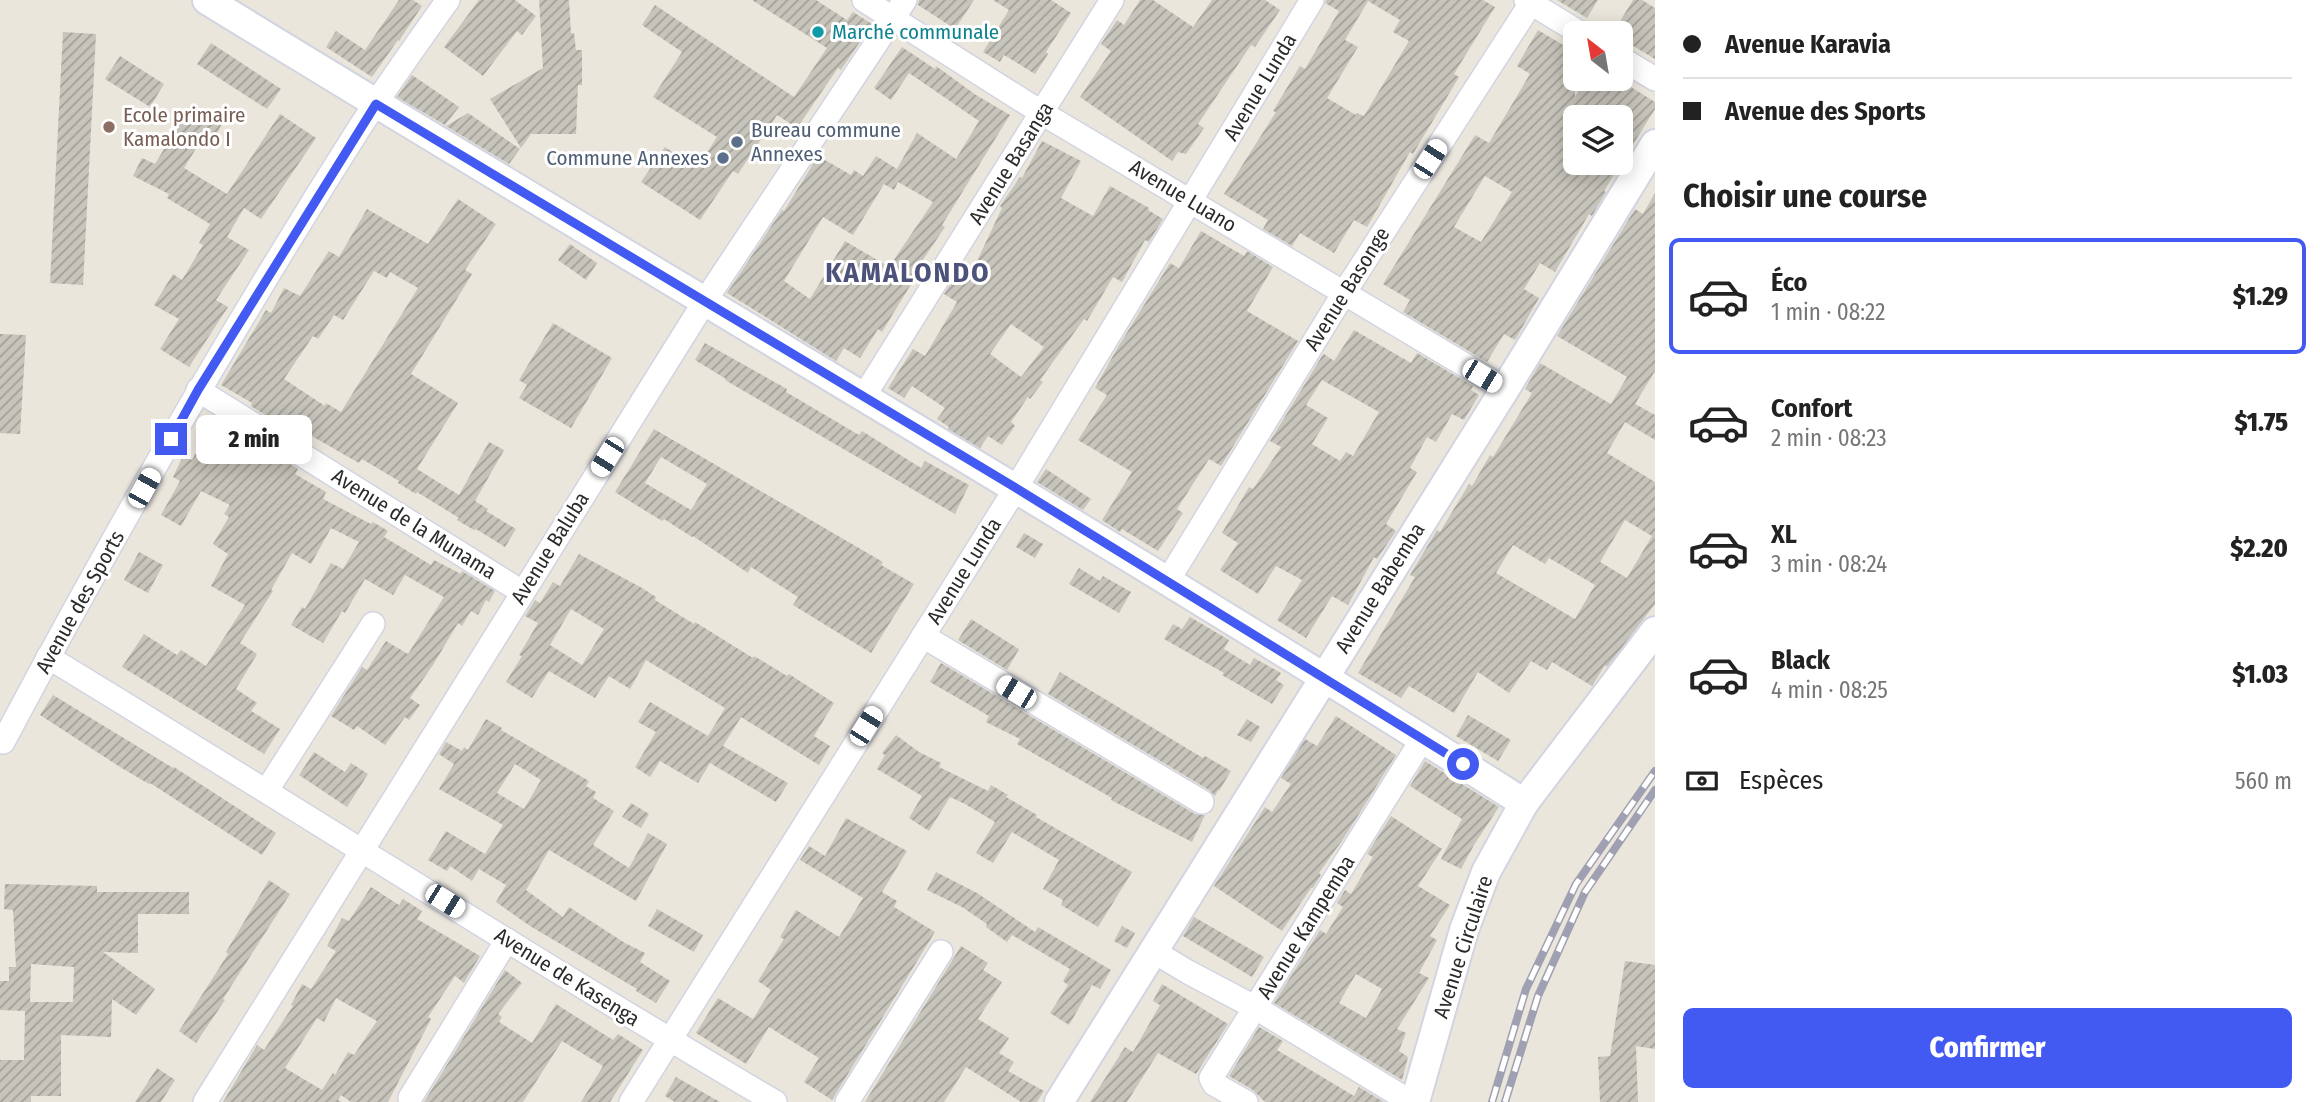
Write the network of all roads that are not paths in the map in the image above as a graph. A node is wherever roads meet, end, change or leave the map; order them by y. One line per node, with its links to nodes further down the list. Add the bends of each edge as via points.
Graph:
1 (208, 0): 11 (street)
2 (447, 0): 11 (street, Avenue des Sports)
3 (863, 0): 7 (street, Avenue Luano)
4 (1112, 0): 12 (street, Avenue Basanga)
5 (1312, 0): 14 (street, Avenue Lunda)
6 (1530, 1): 8 (street); 15 (street, Avenue Basonge)
7 (899, 9): 12 (street, Avenue Luano); 16 (street, Avenue Baluba)
8 (1563, 22)
9 (1633, 66): 10 (street)
10 (1655, 79)
11 (376, 104): 16 (street); 18 (street, Avenue des Sports)
12 (1042, 113): 14 (street, Avenue Luano); 19 (street, Avenue Basanga)
13 (1655, 144): 17 (street, Avenue Babemba)
14 (1191, 200): 15 (street, Avenue Luano); 20 (street, Avenue Lunda)
15 (1344, 293): 17 (street, Avenue Luano); 21 (street, Avenue Basonge)
16 (705, 301): 19 (street); 22 (street, Avenue Baluba)
17 (1505, 389): 27 (street, Avenue Babemba)
18 (198, 390): 22 (street, Avenue de la Munama); 26 (street, Avenue des Sports)
19 (864, 397): 20 (street)
20 (1016, 488): 21 (street); 25 (street, Avenue Lunda)
21 (1167, 582): 27 (street)
22 (522, 592): 33 (street, Avenue Baluba)
23 (373, 624): 30 (street)
24 (1655, 631): 32 (street, Avenue Circulaire)
25 (923, 636): 31 (street); 38 (street, Avenue Lunda)
26 (48, 657): 29 (street, Avenue des Sports); 30 (street, Avenue de Kasenga)
27 (1323, 678): 28 (street); 35 (street, Avenue Babemba)
28 (1423, 738): 32 (street); 37 (street, Avenue Kampemba)
29 (3, 742)
30 (267, 790): 33 (street, Avenue de Kasenga)
31 (1202, 802)
32 (1524, 803): 46 (street, Avenue Circulaire, via 1486,872 1464,930)
33 (362, 850): 34 (street, Avenue de Kasenga); 40 (street, Avenue Baluba)
34 (507, 940): 38 (street, Avenue de Kasenga); 39 (street)
35 (1153, 951): 37 (street); 44 (street, Avenue Babemba)
36 (941, 952): 43 (street)
37 (1256, 1008): 45 (street, Avenue Kampemba, via 1211,1078); 46 (street)
38 (670, 1041): 41 (street, Avenue Lunda); 42 (street, Avenue de Kasenga)
39 (410, 1098)
40 (205, 1102)
41 (631, 1102)
42 (775, 1102)
43 (848, 1102)
44 (1059, 1102)
45 (1246, 1102)
46 (1413, 1102)

